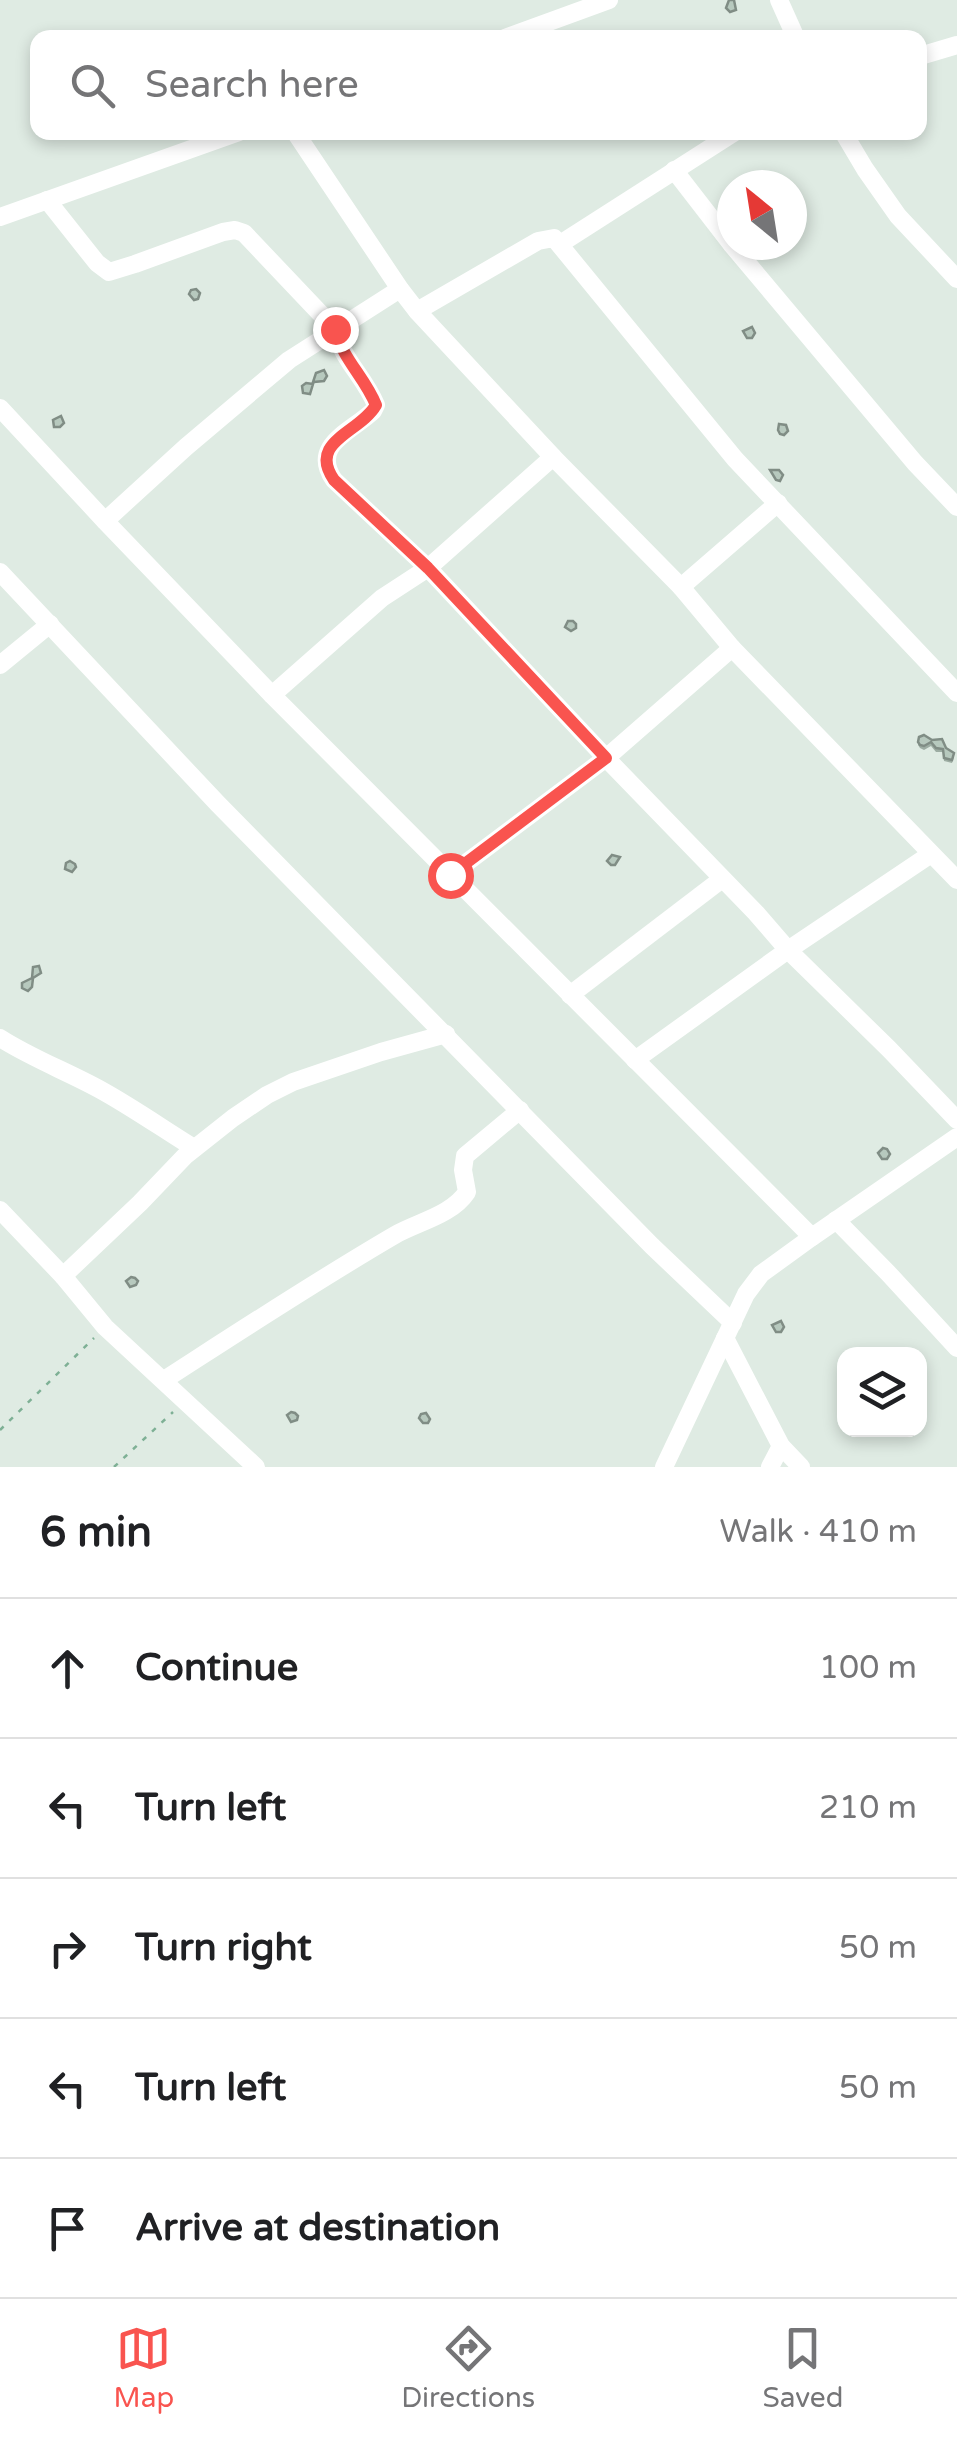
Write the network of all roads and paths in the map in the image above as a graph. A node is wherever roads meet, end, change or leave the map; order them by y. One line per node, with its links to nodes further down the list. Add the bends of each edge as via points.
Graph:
1 (610, 0): 3 (street)
2 (779, 0): 4 (street)
3 (527, 30)
4 (792, 30)
5 (957, 45): 6 (street)
6 (927, 54)
7 (216, 140): 12 (street)
8 (300, 140): 18 (street)
9 (722, 140): 11 (street)
10 (848, 140): 17 (street, via 898,216)
11 (674, 170): 14 (street); 15 (street)
12 (46, 200): 13 (street); 20 (street, via 109,272 238,230)
13 (0, 217)
14 (717, 226)
15 (560, 244): 19 (street, via 554,238 538,241); 23 (street)
16 (745, 260): 24 (street)
17 (957, 279)
18 (400, 289): 19 (street); 20 (street)
19 (417, 311): 22 (street)
20 (335, 329): 25 (street, via 288,360); 26 (street, via 376,405 328,449 328,472)
21 (0, 408): 25 (street)
22 (552, 457): 26 (street); 28 (street)
23 (778, 503): 28 (street); 32 (street)
24 (957, 506)
25 (104, 521): 33 (street)
26 (428, 568): 33 (street, via 382,598); 34 (street)
27 (0, 572): 29 (street)
28 (681, 587): 30 (street)
29 (50, 624): 31 (street); 41 (street)
30 (732, 648): 34 (street); 35 (street)
31 (0, 665)
32 (957, 694)
33 (272, 695): 36 (street)
34 (606, 758): 36 (street); 37 (street)
35 (931, 854): 38 (street); 39 (street)
36 (450, 875): 40 (street)
37 (722, 879): 39 (street); 40 (street)
38 (957, 880)
39 (788, 950): 43 (street); 45 (street)
40 (570, 994): 43 (street)
41 (446, 1034): 44 (street); 47 (street, via 293,1082)
42 (0, 1038): 47 (street)
43 (635, 1060): 50 (street)
44 (520, 1110): 53 (street); 55 (street, via 464,1156 467,1192 456,1205)
45 (957, 1120)
46 (957, 1138): 49 (street)
47 (194, 1148): 51 (street)
48 (0, 1210): 51 (street)
49 (836, 1220): 50 (street); 54 (street)
50 (812, 1237): 53 (street, via 761,1274)
51 (63, 1276): 52 (street)
52 (106, 1327): 55 (street); 57 (path)
53 (729, 1331): 58 (street); 61 (street)
54 (955, 1343)
55 (164, 1380): 56 (street)
56 (185, 1400): 59 (path); 60 (street)
57 (0, 1430)
58 (781, 1446): 62 (street); 63 (street)
59 (114, 1467)
60 (256, 1467)
61 (664, 1467)
62 (770, 1467)
63 (801, 1467)

